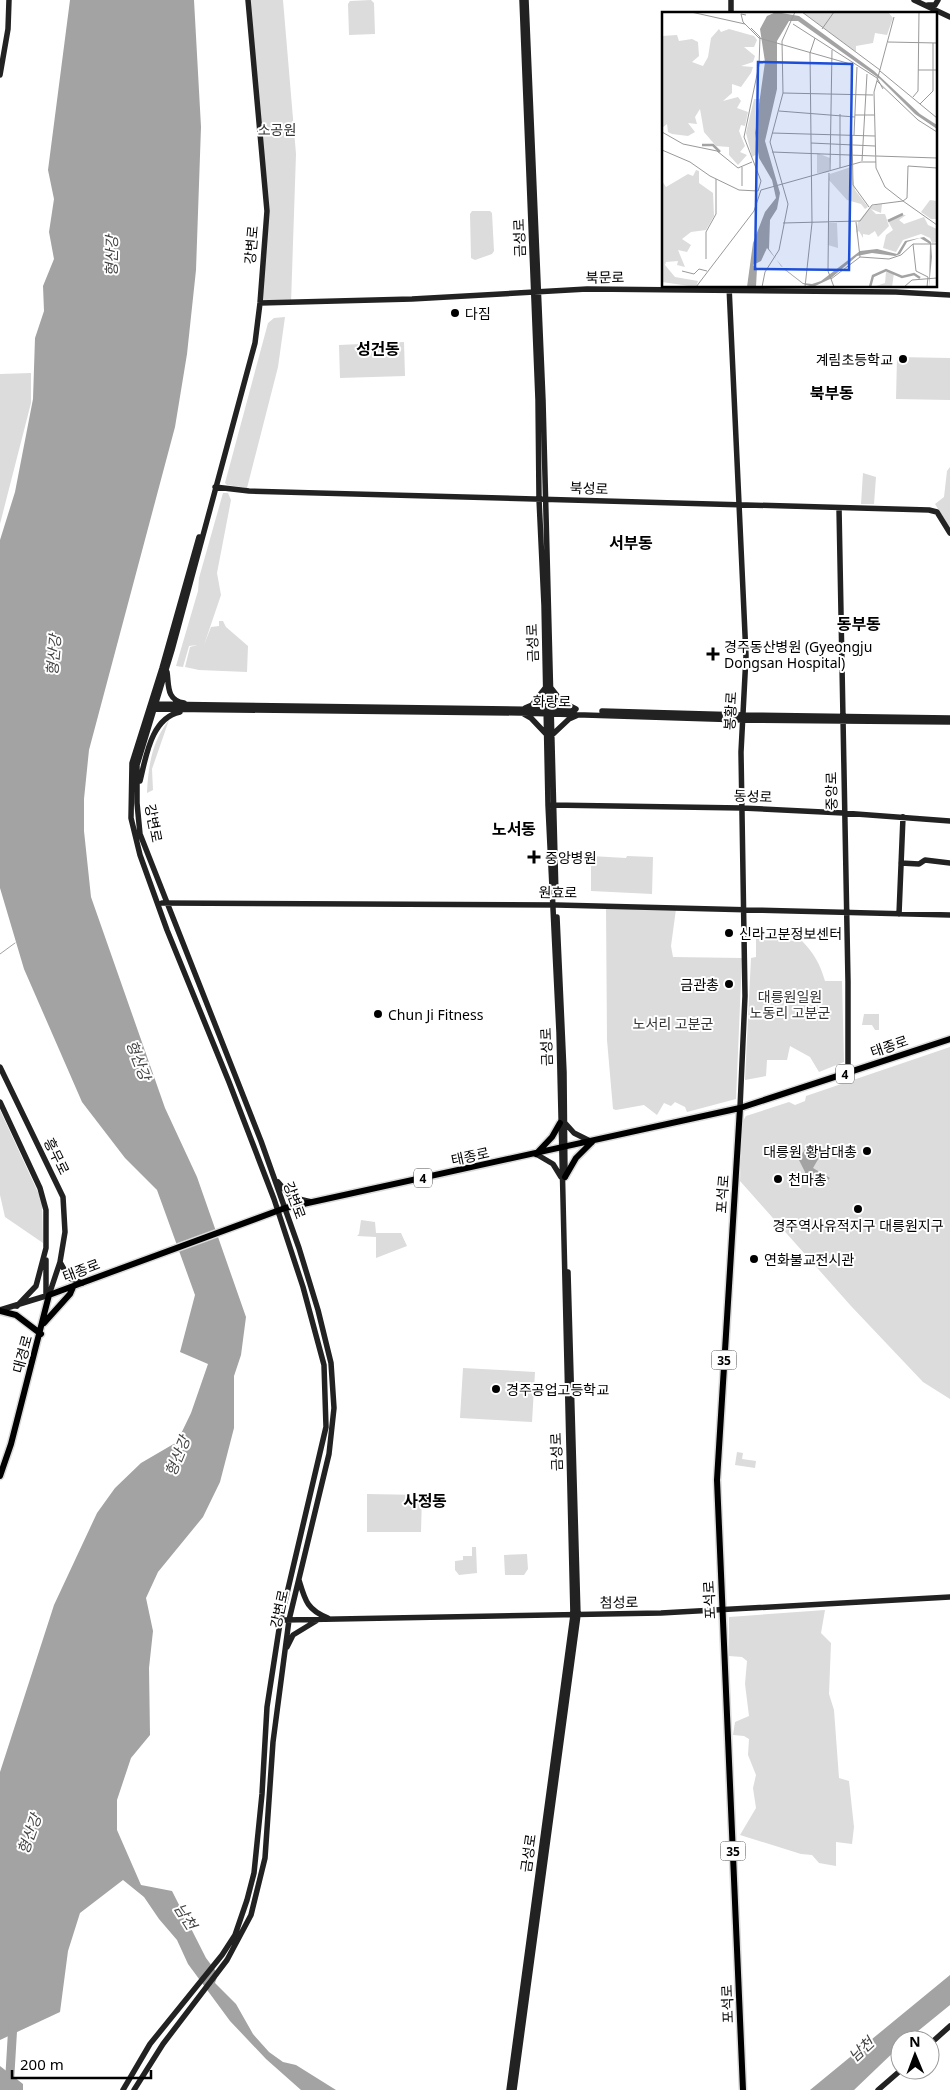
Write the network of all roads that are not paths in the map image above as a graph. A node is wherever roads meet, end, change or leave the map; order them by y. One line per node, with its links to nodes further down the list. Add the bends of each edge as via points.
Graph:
1 (9, 0): 11 (street, via 8,30)
2 (248, 0): 15 (street, 강변로, via 267,211)
3 (522, 0): 13 (street, 금성로)
4 (526, 0): 13 (street, 금성로)
5 (938, 0): 6 (street, via 931,6)
6 (915, 1): 7 (street)
7 (938, 12)
8 (950, 12): 9 (street)
9 (940, 13): 10 (street)
10 (950, 17)
11 (0, 75)
12 (729, 288): 13 (street, 북문로); 14 (street, 북문로); 18 (street, 봉황로)
13 (536, 291): 15 (street, 북문로); 17 (street, 금성로)
14 (950, 295)
15 (260, 303): 16 (street, 강변로, via 255,343)
16 (215, 488): 17 (street, 북성로); 21 (street, 강변로); 24 (street, 강변로, via 210,494)
17 (541, 499): 18 (street, 북성로); 22 (street, 금성로); 22 (street, 금성로, via 549,614)
18 (738, 505): 19 (street, 북성로); 30 (street, 봉황로, via 746,630)
19 (839, 508): 20 (street, 북성로, via 934,510); 32 (street, 중앙로)
20 (950, 533)
21 (166, 670): 23 (street, via 171,696 179,702); 24 (street, 강변로)
22 (548, 687): 27 (street); 28 (street, 금성로); 29 (street, via 562,702)
23 (194, 705): 24 (street, 화랑로); 25 (street, 화랑로)
24 (152, 707): 26 (street, 화랑로); 35 (street, 강변로, via 138,765); 36 (street, 강변로, via 132,763)
25 (297, 709): 26 (street, 화랑로); 27 (street, 화랑로)
26 (199, 710): 35 (street, via 170,714 159,725 147,751)
27 (523, 711): 28 (street, 화랑로); 34 (street)
28 (549, 711): 29 (street, 화랑로); 34 (street, 금성로)
29 (582, 712): 30 (street, 화랑로); 34 (street)
30 (743, 718): 32 (street, 화랑로); 38 (street, 봉황로)
31 (950, 718): 32 (street, 화랑로)
32 (842, 719): 33 (street, 화랑로); 39 (street, 중앙로)
33 (950, 722)
34 (550, 735): 37 (street, 금성로)
35 (137, 791): 36 (street, 강변로)
36 (133, 803): 44 (street, 강변로, via 140,834); 45 (street, 강변로, via 132,829)
37 (551, 805): 38 (street, 동성로); 46 (street, 금성로)
38 (742, 808): 39 (street, 동성로); 47 (street, 봉황로)
39 (843, 813): 40 (street, 동성로); 48 (street, 중앙로)
40 (902, 817): 41 (street, 동성로); 42 (street)
41 (950, 821)
42 (901, 863): 43 (street, via 919,864 924,860); 49 (street)
43 (950, 863)
44 (166, 902): 45 (street, 원효로); 46 (street, 원효로); 60 (street, 강변로)
45 (158, 904): 64 (street, 강변로)
46 (555, 905): 47 (street, 원효로); 56 (street, 금성로)
47 (745, 910): 48 (street, 원효로); 55 (street, 봉황로)
48 (847, 912): 49 (street, 원효로); 53 (street, 중앙로)
49 (899, 914): 50 (street, 원효로)
50 (950, 916)
51 (950, 1038): 53 (main road, 태종로 / 4)
52 (0, 1067): 66 (street, 흥무로, via 63,1197 65,1232)
53 (848, 1073): 55 (main road, 태종로 / 4)
54 (0, 1102): 65 (street, 흥무로, via 44,1200)
55 (740, 1108): 57 (main road, 태종로 / 4); 81 (main road, 포석로 / 35, via 717,1480)
56 (563, 1123): 57 (street); 58 (street, 금성로); 59 (main road)
57 (592, 1142): 58 (main road, 태종로 / 4); 61 (main road)
58 (563, 1148): 59 (main road, 태종로 / 4); 61 (street, 금성로)
59 (536, 1154): 61 (street, via 553,1164); 62 (main road, 태종로 / 4)
60 (273, 1174): 62 (street, via 291,1197); 63 (street, 강변로)
61 (563, 1177): 82 (street, 금성로)
62 (311, 1202): 63 (main road, 태종로 / 4)
63 (285, 1208): 64 (main road, 태종로 / 4); 74 (street, 강변로, via 318,1310)
64 (278, 1210): 67 (main road, 태종로 / 4); 75 (street, 강변로)
65 (46, 1248): 69 (street, 흥무로); 70 (street, 흥무로, via 36,1286)
66 (60, 1262): 67 (street, 흥무로, via 69,1278); 69 (street, 흥무로)
67 (82, 1283): 68 (main road, 태종로 / 4)
68 (73, 1286): 69 (main road, 태종로 / 4); 72 (main road, via 70,1294)
69 (48, 1297): 70 (street, 태종로); 72 (main road, 대경로)
70 (17, 1306): 71 (street, 태종로)
71 (0, 1310): 73 (main road, via 20,1318)
72 (43, 1324): 73 (main road, 대경로)
73 (41, 1334): 78 (main road, 대경로, via 12,1444)
74 (331, 1363): 75 (street); 77 (street, 강변로, via 334,1408)
75 (324, 1365): 76 (street, 강변로, via 326,1426)
76 (320, 1452): 77 (street); 83 (street, 강변로)
77 (329, 1454): 79 (street, 강변로)
78 (0, 1476)
79 (298, 1578): 84 (street, 강변로); 86 (street, via 303,1597 316,1613)
80 (950, 1597): 81 (street, 첨성로)
81 (722, 1611): 82 (street, 첨성로); 95 (main road, 포석로 / 35)
82 (576, 1615): 86 (street, 첨성로); 93 (street, 금성로); 94 (street, 금성로)
83 (280, 1620): 84 (street, 첨성로); 91 (street, 강변로, via 267,1707 254,1873 235,1935 209,1974 150,2044)
84 (289, 1620): 85 (street, 첨성로); 87 (street, 강변로)
85 (318, 1620): 86 (street, 첨성로); 87 (street, via 293,1635)
86 (332, 1620)
87 (284, 1654): 92 (street, 강변로, via 273,1742 265,1858 251,1915 240,1940 163,2044)
88 (950, 2026): 89 (street)
89 (940, 2035)
90 (890, 2079): 96 (street)
91 (123, 2090)
92 (134, 2090)
93 (509, 2090)
94 (514, 2090)
95 (743, 2090)
96 (878, 2090)

